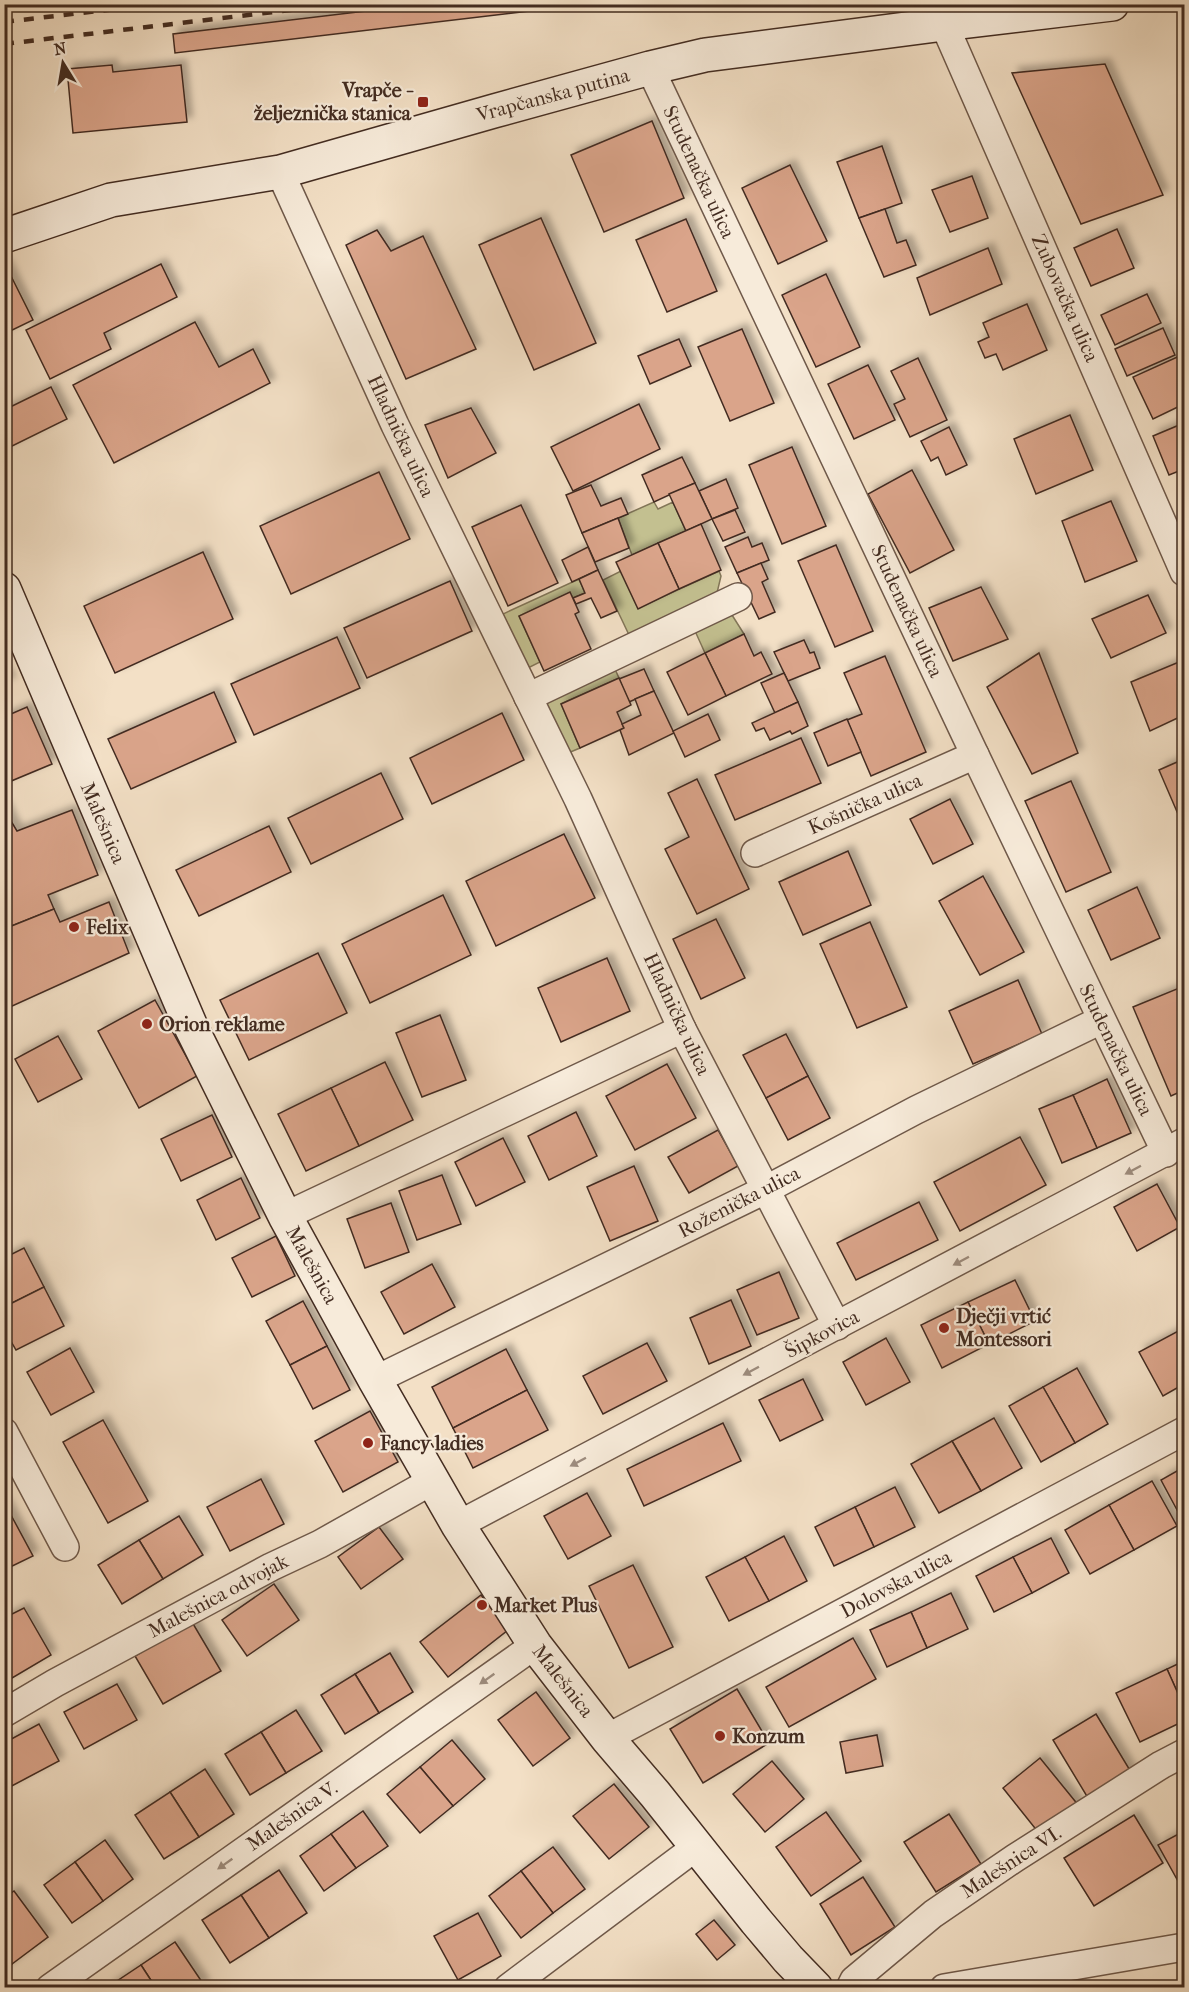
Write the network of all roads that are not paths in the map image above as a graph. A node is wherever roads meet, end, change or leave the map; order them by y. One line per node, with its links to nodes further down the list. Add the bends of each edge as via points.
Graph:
1 (1112, 4): 2 (street, Vrapčanska putina)
2 (944, 24): 3 (street, Vrapčanska putina, via 705,55); 6 (street, Zubovačka ulica)
3 (650, 68): 4 (street, Vrapčanska putina); 10 (street, Studenačka ulica)
4 (280, 172): 5 (street, Vrapčanska putina, via 111,200); 9 (street, Hladnička ulica, via 395,424)
5 (4, 236)
6 (1185, 572)
7 (4, 589): 16 (street, Malešnica, via 192,1029)
8 (738, 597): 9 (street)
9 (528, 697): 13 (street, Hladnička ulica)
10 (975, 755): 11 (street, Košnička ulica); 12 (street, Studenačka ulica)
11 (755, 853)
12 (1101, 1020): 14 (street, Studenačka ulica); 15 (street, Roženička ulica, via 916,1110)
13 (682, 1029): 15 (street, Hladnička ulica); 16 (street, Malešnica)
14 (1175, 1147): 17 (street, Šipkovica, one-way to 17)
15 (765, 1190): 17 (street, Hladnička ulica); 18 (street, Roženička ulica)
16 (285, 1216): 18 (street, Malešnica)
17 (837, 1326): 22 (street, Šipkovica, one-way to 22)
18 (375, 1380): 21 (street, Malešnica)
19 (1185, 1431): 26 (street, Dolovska ulica)
20 (4, 1432): 23 (street)
21 (432, 1481): 22 (street, Malešnica); 25 (street, Malešnica odvojak)
22 (458, 1525): 24 (street, Malešnica)
23 (65, 1547)
24 (535, 1645): 26 (street, Malešnica); 30 (street, Malešnica V., one-way to 30)
25 (4, 1713)
26 (607, 1738): 28 (street, Malešnica)
27 (1185, 1753): 33 (street, Malešnica VI., via 1015,1858 933,1914 854,1980)
28 (696, 1847): 31 (street); 32 (street, Malešnica)
29 (1185, 1947): 34 (street)
30 (50, 1988)
31 (508, 1988)
32 (816, 1988)
33 (850, 1988)
34 (944, 1988)

